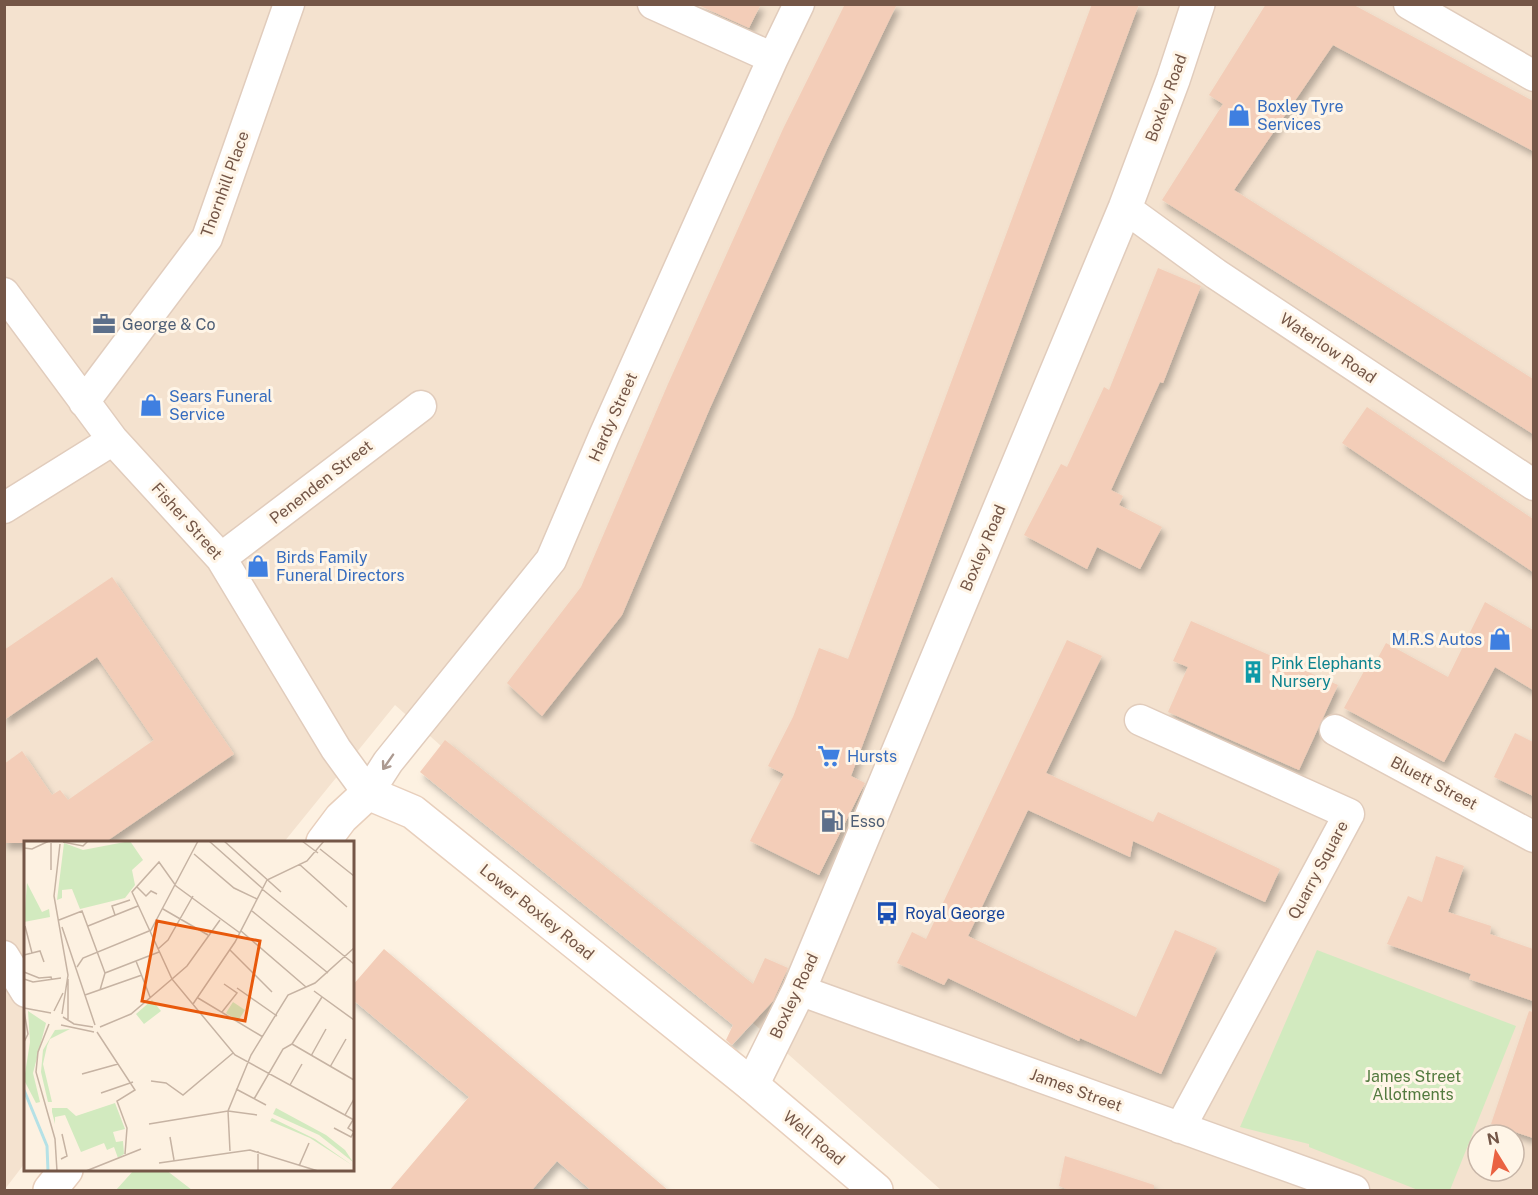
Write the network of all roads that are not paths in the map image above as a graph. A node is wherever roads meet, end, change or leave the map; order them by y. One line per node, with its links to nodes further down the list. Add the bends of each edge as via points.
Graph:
1 (289, 4): 10 (street, Thornhill Place, via 207,238)
2 (653, 4): 6 (street)
3 (799, 4): 6 (street, Hardy Street)
4 (1198, 4): 8 (street, Boxley Road)
5 (1409, 4): 7 (street)
6 (773, 58): 18 (street, Hardy Street, one-way to 18, via 551,560 411,732)
7 (1533, 76)
8 (1125, 208): 13 (street, Waterlow Road, via 1216,274); 23 (street, Boxley Road)
9 (4, 293): 10 (street, Fisher Street)
10 (84, 402): 12 (street, Fisher Street)
11 (421, 405): 15 (street, Penenden Street)
12 (113, 440): 14 (street); 15 (street, Fisher Street)
13 (1533, 485)
14 (4, 508)
15 (221, 558): 18 (street, Fisher Street, via 336,749)
16 (1140, 720): 25 (street, Quarry Square, via 1349,814)
17 (1335, 730): 19 (street, Bluett Street)
18 (368, 793): 20 (street); 24 (street, Lower Boxley Road, via 412,812)
19 (1533, 837)
20 (324, 841)
21 (4, 956): 22 (street)
22 (24, 989)
23 (799, 990): 24 (street, Boxley Road); 25 (street, James Street)
24 (752, 1085): 28 (street, Well Road)
25 (1180, 1128): 29 (street, James Street)
26 (65, 1171): 27 (street)
27 (50, 1191)
28 (876, 1191)
29 (1354, 1191)

